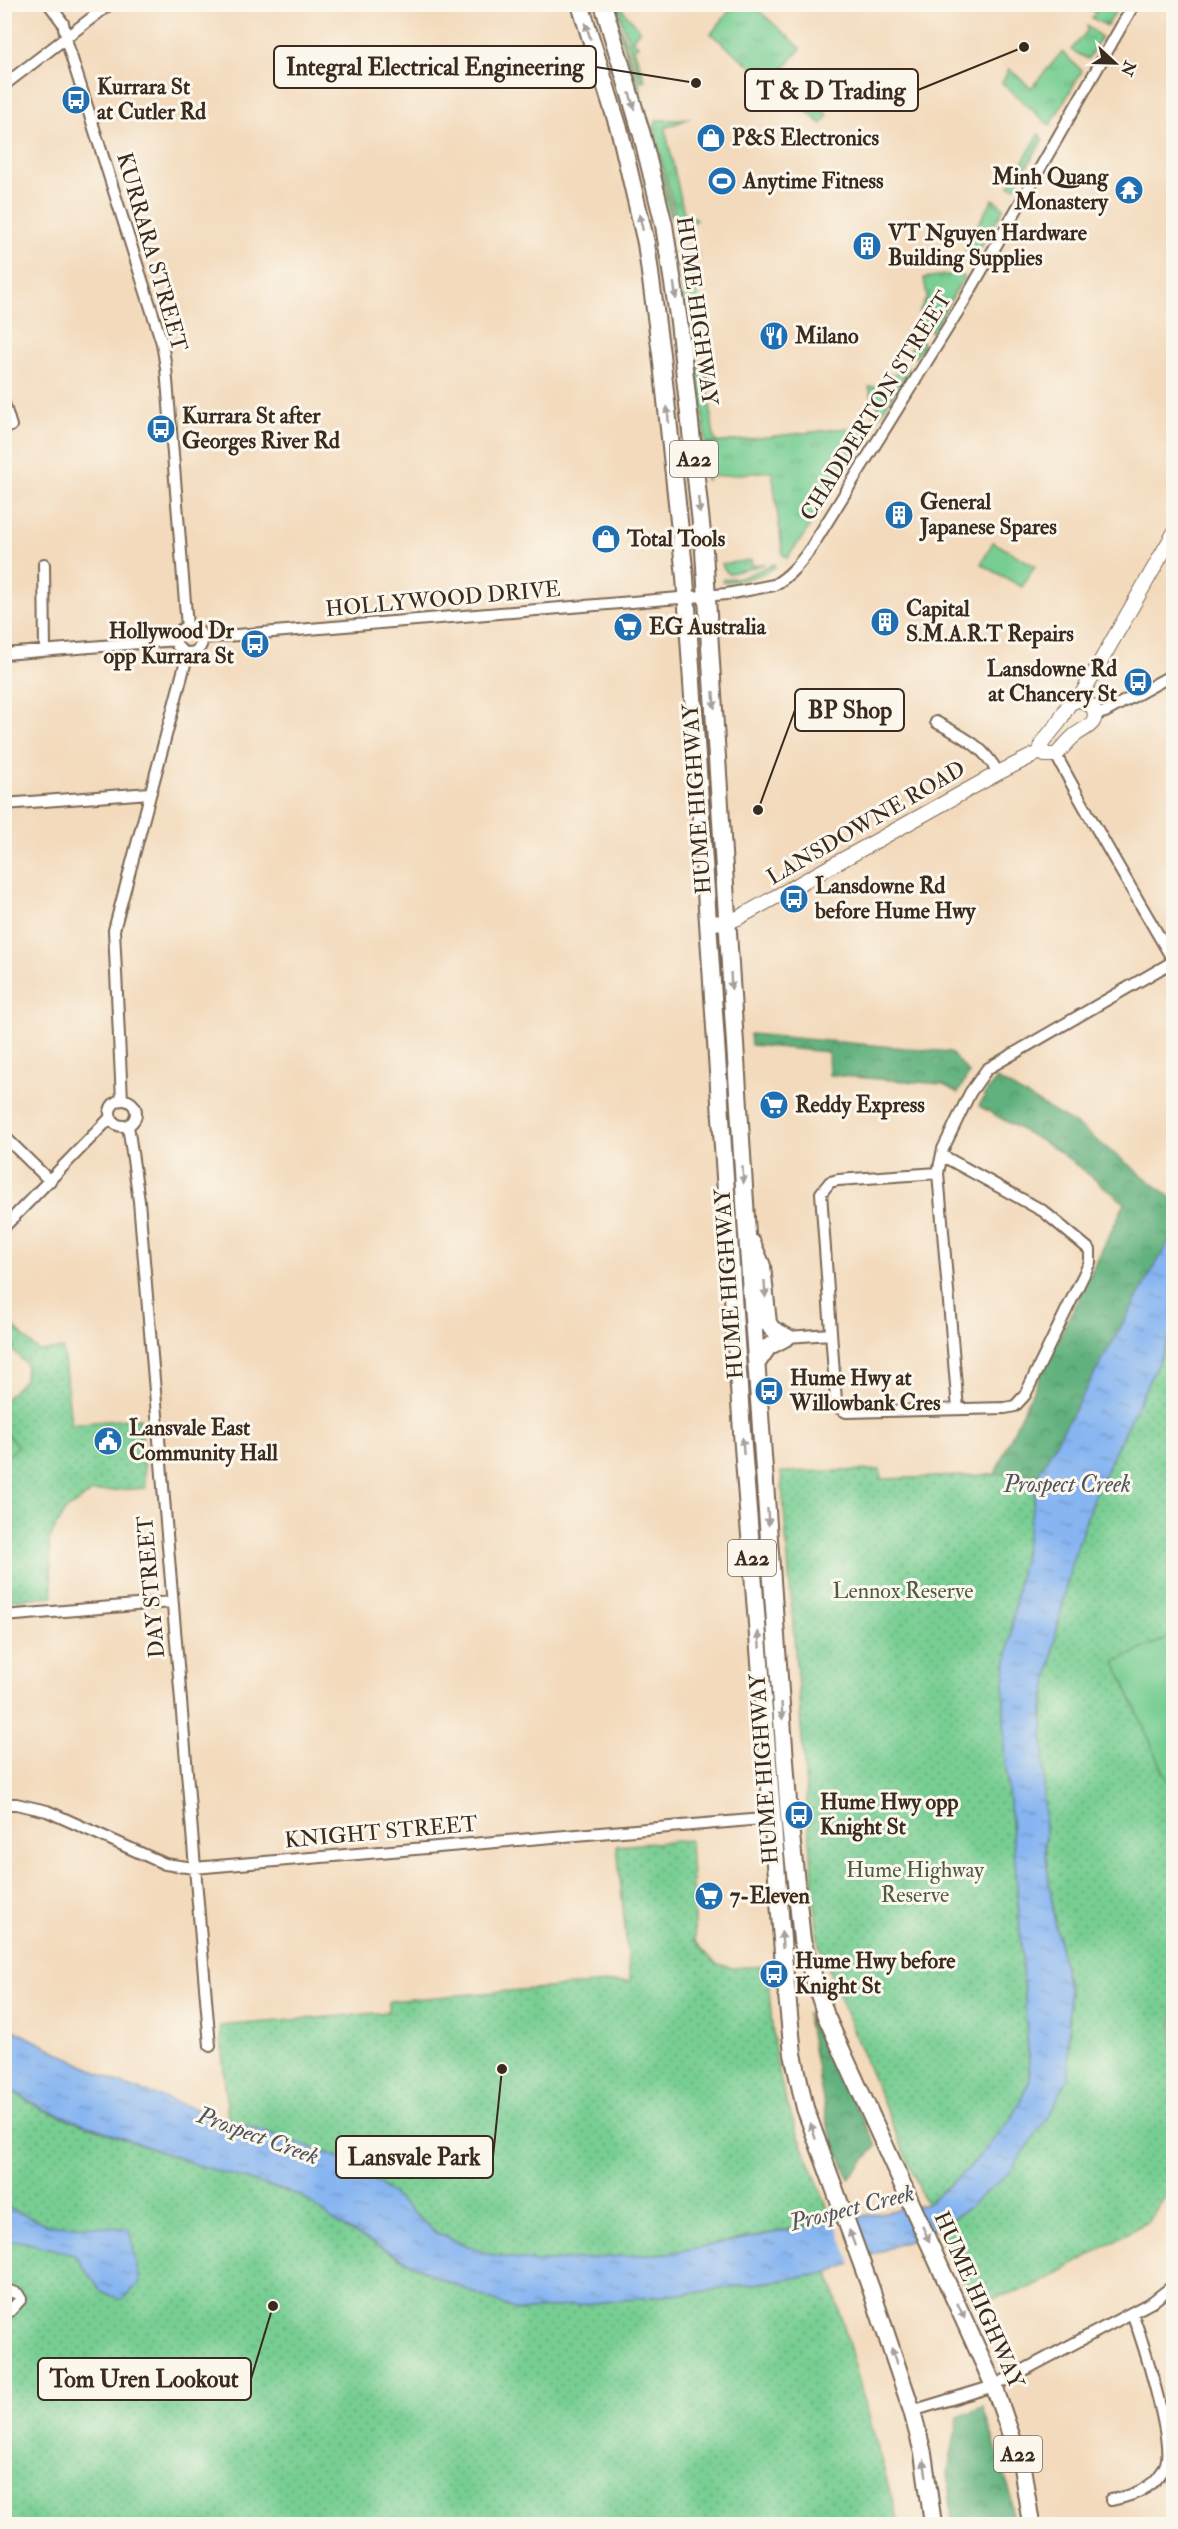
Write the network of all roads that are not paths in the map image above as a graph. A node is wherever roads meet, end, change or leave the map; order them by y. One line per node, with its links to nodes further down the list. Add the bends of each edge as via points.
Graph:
1 (49, 4): 6 (street, KURRARA STREET, via 63,23)
2 (110, 4): 6 (street)
3 (579, 4): 13 (highway, HUME HIGHWAY / A22, one-way to 3, via 646,243 620,132)
4 (603, 4): 12 (highway, HUME HIGHWAY / A22, one-way to 12, via 664,225 679,322)
5 (1134, 4): 12 (street, CHADDERTON STREET, via 963,303 808,553 774,585)
6 (67, 37): 7 (street); 14 (street, KURRARA STREET, via 163,349)
7 (4, 85)
8 (4, 403): 9 (street)
9 (11, 426)
10 (1173, 533): 21 (main road)
11 (45, 564): 17 (street)
12 (707, 596): 13 (street, CHADDERTON STREET); 28 (highway, HUME HIGHWAY / A22, one-way to 28)
13 (687, 598): 15 (street, HOLLYWOOD DRIVE); 29 (highway, HUME HIGHWAY / A22)
14 (187, 627): 15 (street, via 198,631); 16 (street, via 180,630)
15 (202, 638): 18 (street, via 198,649)
16 (176, 640): 17 (street); 18 (street, via 181,650)
17 (45, 649): 19 (street)
18 (188, 653): 26 (street)
19 (4, 654)
20 (1173, 674): 22 (street)
21 (1079, 699): 22 (main road, via 1091,704); 24 (main road, via 1069,704 1042,743)
22 (1095, 715): 24 (main road, via 1090,727)
23 (936, 722): 25 (street, via 981,748)
24 (1049, 753): 25 (main road, LANSDOWNE ROAD); 30 (street)
25 (998, 773): 28 (main road, LANSDOWNE ROAD)
26 (150, 793): 27 (street); 31 (street, via 114,930)
27 (4, 804)
28 (728, 922): 29 (main road, LANSDOWNE ROAD); 39 (highway, HUME HIGHWAY / A22, one-way to 39)
29 (708, 923): 47 (highway, HUME HIGHWAY / A22, one-way to 29, via 743,1447)
30 (1173, 961): 35 (street, via 987,1070 970,1093)
31 (122, 1100): 32 (street, via 111,1106); 33 (street, via 130,1102 136,1110 135,1119)
32 (110, 1118): 33 (street, via 115,1125); 37 (street)
33 (128, 1125): 44 (street, DAY STREET, via 139,1201)
34 (4, 1136): 37 (street)
35 (943, 1156): 36 (street); 43 (street, via 1044,1211 1090,1250 1090,1262 1015,1406)
36 (938, 1173): 40 (street, via 838,1180 830,1182 821,1193); 43 (street)
37 (50, 1181): 38 (street)
38 (4, 1227)
39 (747, 1234): 41 (highway, one-way to 41, via 762,1266 768,1323); 42 (highway, HUME HIGHWAY / A22)
40 (831, 1334): 41 (street); 43 (street, via 839,1408 846,1412)
41 (787, 1337): 42 (highway, via 768,1347)
42 (757, 1363): 54 (highway, HUME HIGHWAY / A22, one-way to 54, via 784,1748 802,1940 826,2016)
43 (958, 1409)
44 (172, 1602): 45 (street); 48 (street, DAY STREET)
45 (4, 1616)
46 (4, 1804): 48 (street, KNIGHT STREET, via 47,1811 165,1864)
47 (773, 1818): 48 (street, KNIGHT STREET); 55 (highway, HUME HIGHWAY / A22, one-way to 47, via 805,2108 793,2054)
48 (194, 1868): 49 (street, DAY STREET)
49 (210, 2046)
50 (1173, 2285): 53 (street)
51 (4, 2289): 52 (street, via 21,2299)
52 (4, 2312)
53 (1132, 2313): 54 (street); 56 (street, via 1145,2346 1168,2454 1161,2473 1146,2488)
54 (994, 2386): 55 (street); 58 (highway, HUME HIGHWAY / A22, via 1023,2467)
55 (912, 2411): 57 (highway, HUME HIGHWAY / A22, one-way to 55, via 923,2453)
56 (1111, 2500)
57 (933, 2524)
58 (1031, 2524)

